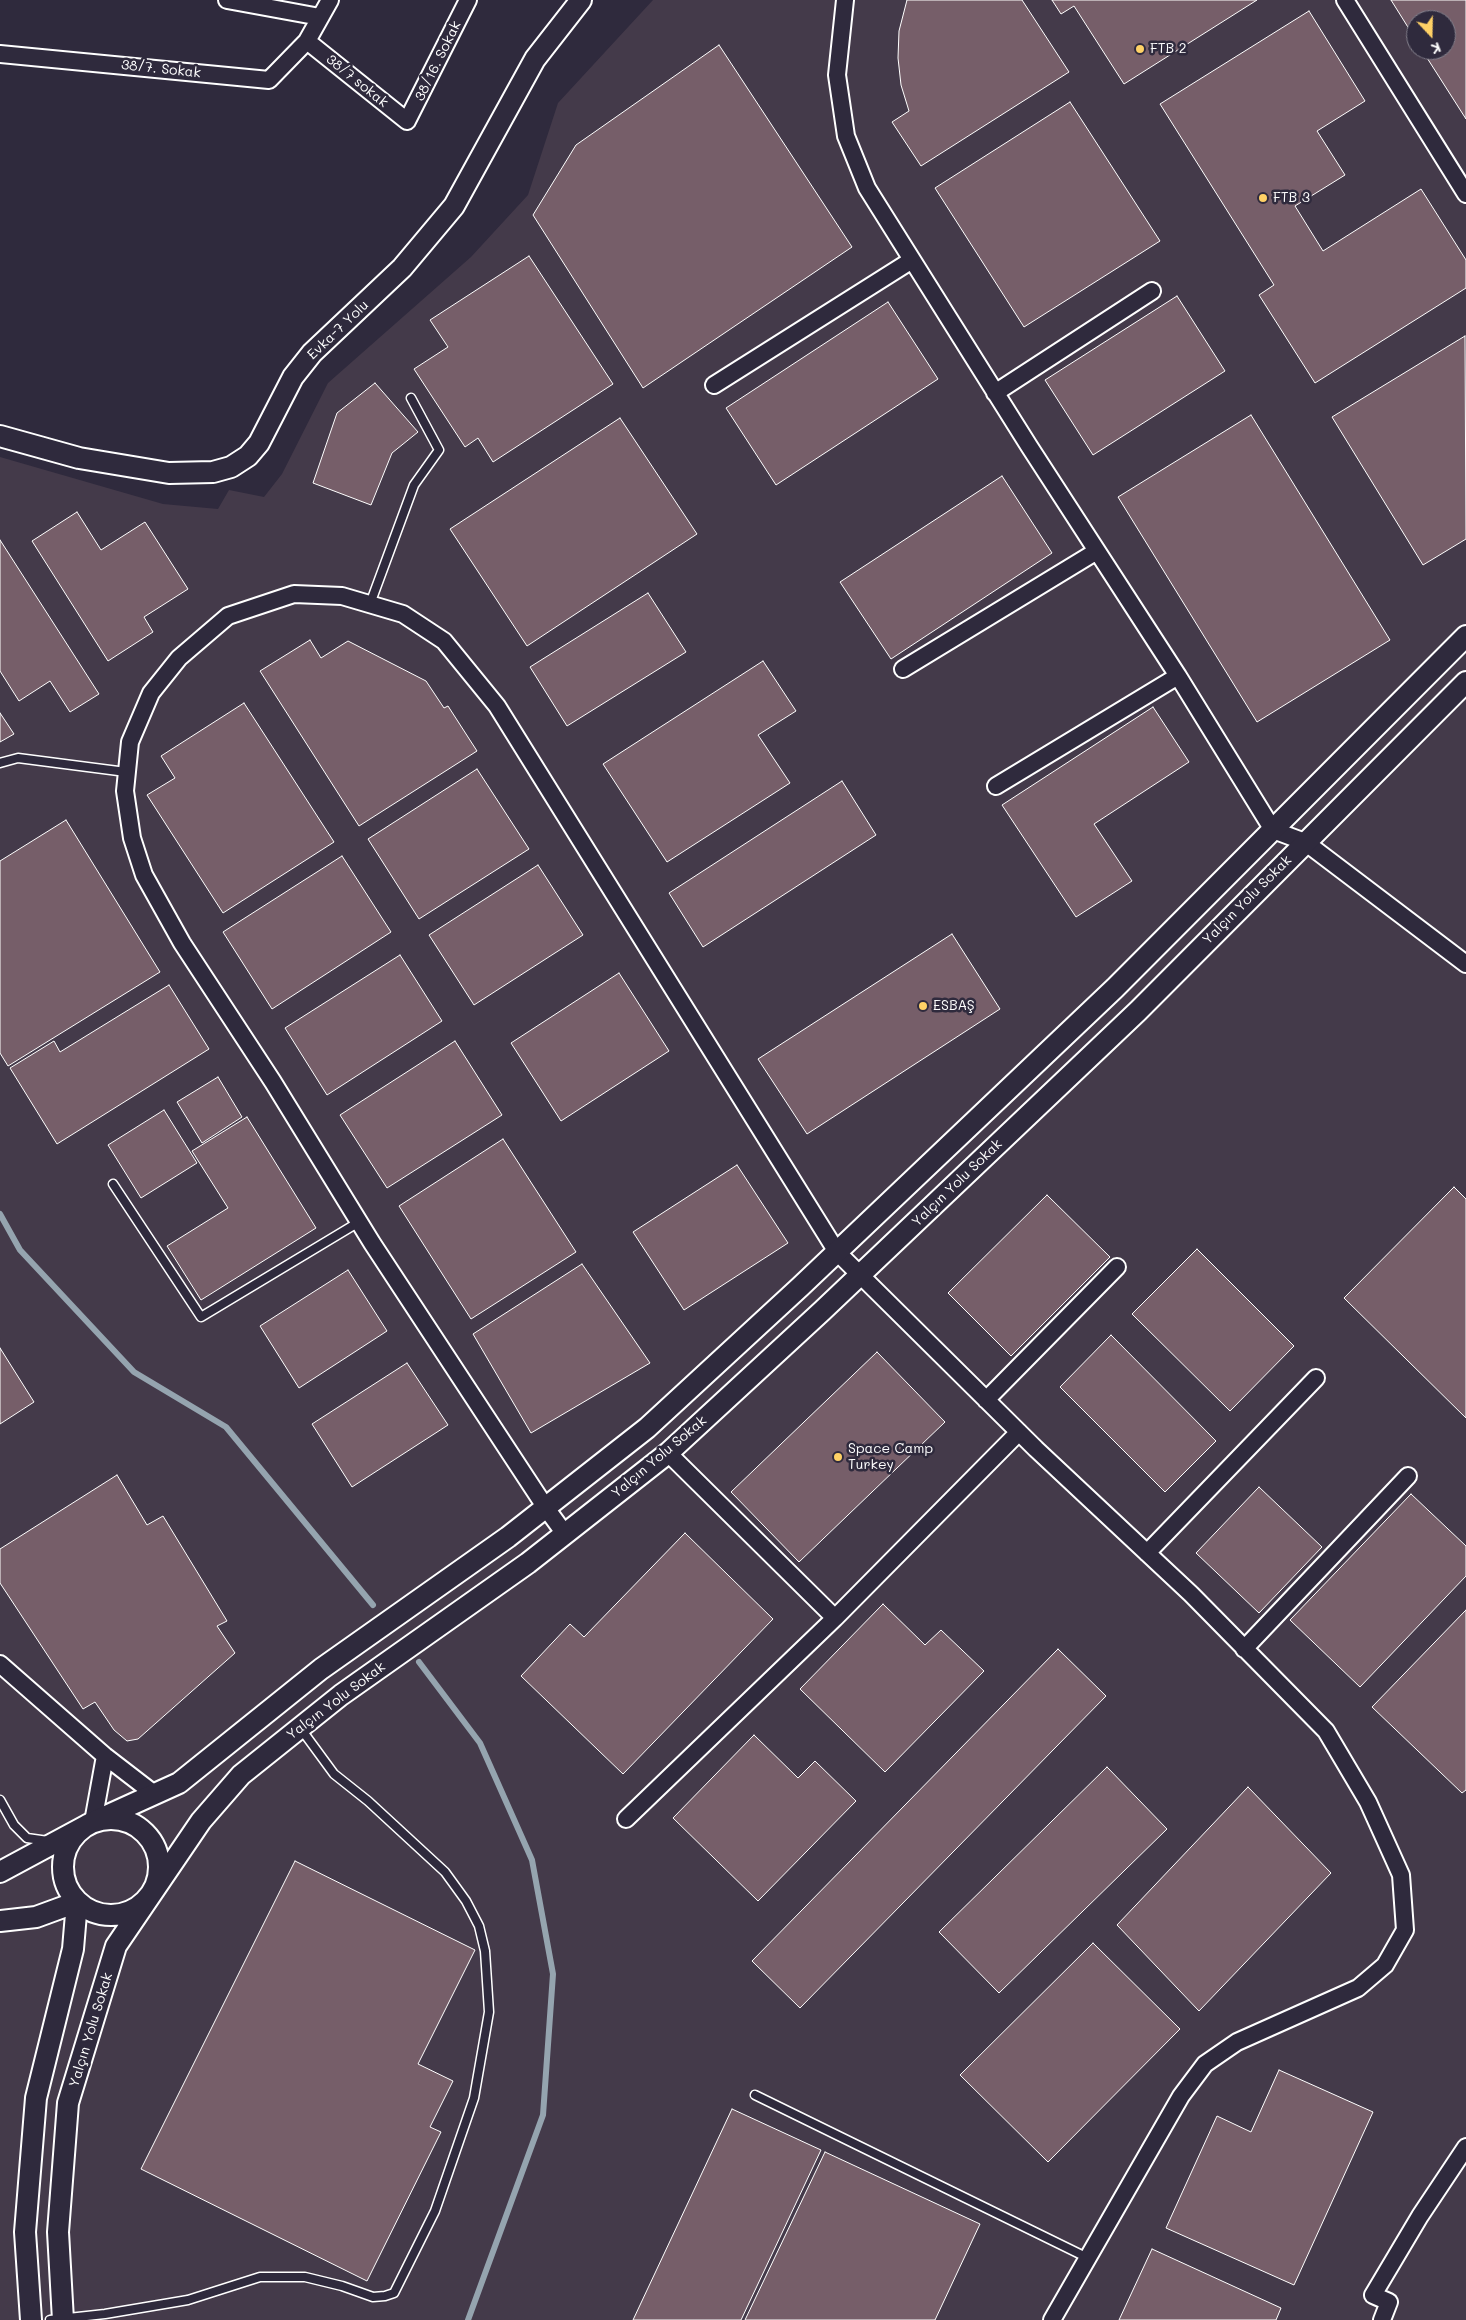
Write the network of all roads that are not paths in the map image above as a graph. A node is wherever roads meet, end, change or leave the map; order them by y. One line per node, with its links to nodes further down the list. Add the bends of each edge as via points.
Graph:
1 (227, 0): 7 (street)
2 (330, 0): 7 (street)
3 (468, 0): 10 (street, 38/16. Sokak)
4 (581, 0): 17 (street, Evka-7 Yolu, via 530,67 454,206 402,268 312,353 293,377 259,443 248,456 231,467 214,472 168,473 79,458)
5 (845, 0): 12 (street, via 837,75 846,136 867,188)
6 (1344, 0): 11 (street)
7 (320, 17): 8 (street)
8 (307, 41): 9 (street, 38/7. Sokak, via 269,80); 10 (street, 38/7 sokak)
9 (0, 54)
10 (408, 121)
11 (1466, 194)
12 (912, 260): 14 (street); 15 (street)
13 (1152, 291): 15 (street)
14 (714, 385)
15 (995, 393): 18 (street)
16 (411, 398): 19 (lane, via 439,450 414,485)
17 (0, 436)
18 (1097, 551): 21 (street); 22 (street)
19 (370, 604): 25 (street, via 342,596 294,594 228,616 178,658 151,693 130,742); 32 (street, via 403,614 444,641 497,706)
20 (1466, 636): 27 (street)
21 (903, 669)
22 (1178, 676): 26 (street); 27 (street)
23 (1466, 682): 28 (street, Yalçın Yolu Sokak)
24 (0, 763): 25 (lane, via 18,758)
25 (126, 772): 31 (street, via 124,791 132,838 144,876 182,943)
26 (996, 786)
27 (1273, 830): 28 (street); 32 (street, via 1115,988)
28 (1305, 842): 29 (street); 34 (street, Yalçın Yolu Sokak, via 1138,1011)
29 (1466, 964)
30 (113, 1184): 31 (lane, via 201,1317)
31 (359, 1222): 40 (street)
32 (837, 1252): 34 (street); 40 (street, via 647,1428)
33 (1117, 1267): 36 (street)
34 (861, 1275): 36 (street); 38 (street, Yalçın Yolu Sokak)
35 (1316, 1378): 42 (street)
36 (986, 1400): 37 (street)
37 (1019, 1432): 42 (street); 43 (street)
38 (668, 1453): 41 (street, Yalçın Yolu Sokak); 43 (street)
39 (1408, 1476): 44 (street)
40 (546, 1508): 41 (street); 48 (street, via 321,1670 179,1783)
41 (566, 1534): 46 (street, Yalçın Yolu Sokak)
42 (1147, 1553): 44 (street)
43 (835, 1618): 50 (street)
44 (1244, 1649): 59 (street, via 1326,1731 1368,1802 1401,1875 1405,1930 1385,1965 1358,1988 1237,2042 1205,2064 1181,2096)
45 (0, 1664): 47 (street)
46 (300, 1728): 54 (street, Yalçın Yolu Sokak, via 241,1775 201,1821); 60 (lane, via 334,1774 445,1872 466,1902 478,1926 485,1951 489,2012 474,2098 435,2212 394,2293 385,2296 372,2297 305,2277 260,2277 188,2300)
47 (105, 1756): 48 (street); 51 (street)
48 (153, 1793): 51 (street)
49 (0, 1800): 52 (lane, via 14,1825 28,1838)
50 (626, 1819)
51 (93, 1822): 52 (street); 54 (street, via 108,1818 124,1820 150,1838 160,1867 157,1883); 55 (street, via 79,1830 63,1858 63,1874)
52 (55, 1842): 53 (street)
53 (0, 1872)
54 (149, 1897): 55 (street, via 137,1908 122,1914 106,1915 91,1911); 60 (street, Yalçın Yolu Sokak, via 116,1946 68,2103 58,2232)
55 (77, 1902): 56 (street, via 36,1917); 61 (street, via 73,1949 36,2098 25,2232)
56 (0, 1921)
57 (755, 2095): 59 (lane)
58 (1466, 2147): 63 (street, via 1373,2295 1390,2302)
59 (1088, 2258): 62 (street)
60 (59, 2319)
61 (31, 2320)
62 (1052, 2320)
63 (1382, 2320)

